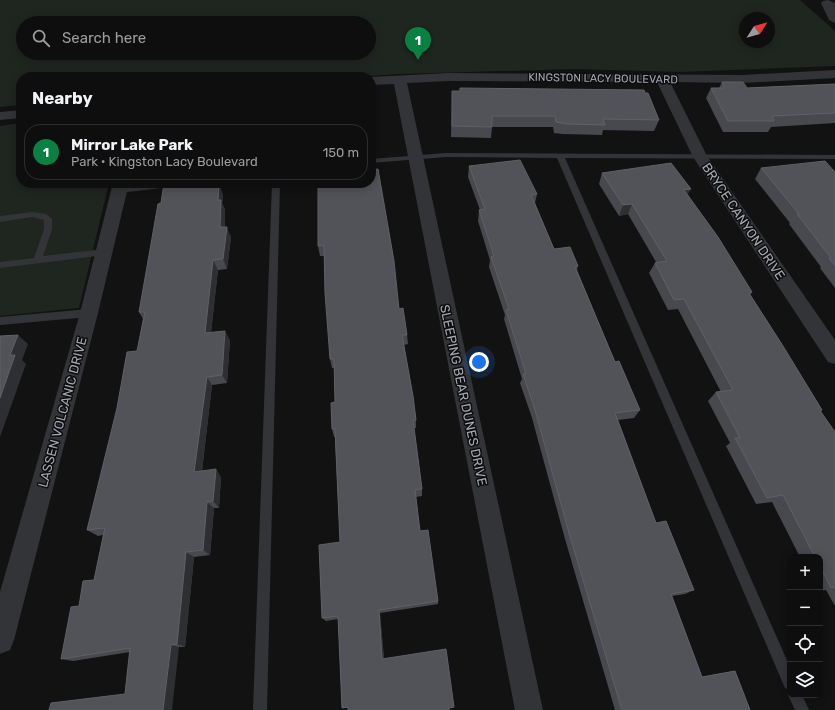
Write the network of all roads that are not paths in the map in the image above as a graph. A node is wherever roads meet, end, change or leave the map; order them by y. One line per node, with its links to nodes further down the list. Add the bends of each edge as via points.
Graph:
1 (828, 4): 2 (street)
2 (835, 20)
3 (835, 74): 5 (street, KINGSTON LACY BOULEVARD, via 768,78)
4 (400, 79): 5 (street, KINGSTON LACY BOULEVARD); 6 (street, KINGSTON LACY BOULEVARD); 9 (street, SLEEPING BEAR DUNES DRIVE)
5 (662, 79): 11 (street, BRYCE CANYON DRIVE)
6 (376, 81)
7 (16, 114): 8 (street)
8 (0, 116)
9 (415, 156): 10 (lane); 13 (lane); 27 (street, SLEEPING BEAR DUNES DRIVE)
10 (560, 156): 11 (lane); 24 (lane)
11 (700, 157): 12 (lane); 22 (street, BRYCE CANYON DRIVE)
12 (834, 158)
13 (376, 161)
14 (120, 188): 17 (street, LASSEN VOLCANIC DRIVE)
15 (276, 188): 26 (lane)
16 (0, 219): 18 (lane, via 34,215 43,215 48,219 48,229)
17 (105, 252): 18 (lane); 20 (street, LASSEN VOLCANIC DRIVE)
18 (37, 260): 19 (lane)
19 (0, 265)
20 (89, 313): 21 (lane); 23 (street, LASSEN VOLCANIC DRIVE)
21 (0, 321)
22 (835, 356)
23 (0, 640)
24 (787, 676)
25 (796, 698): 28 (lane)
26 (260, 710)
27 (529, 710)
28 (802, 710)

